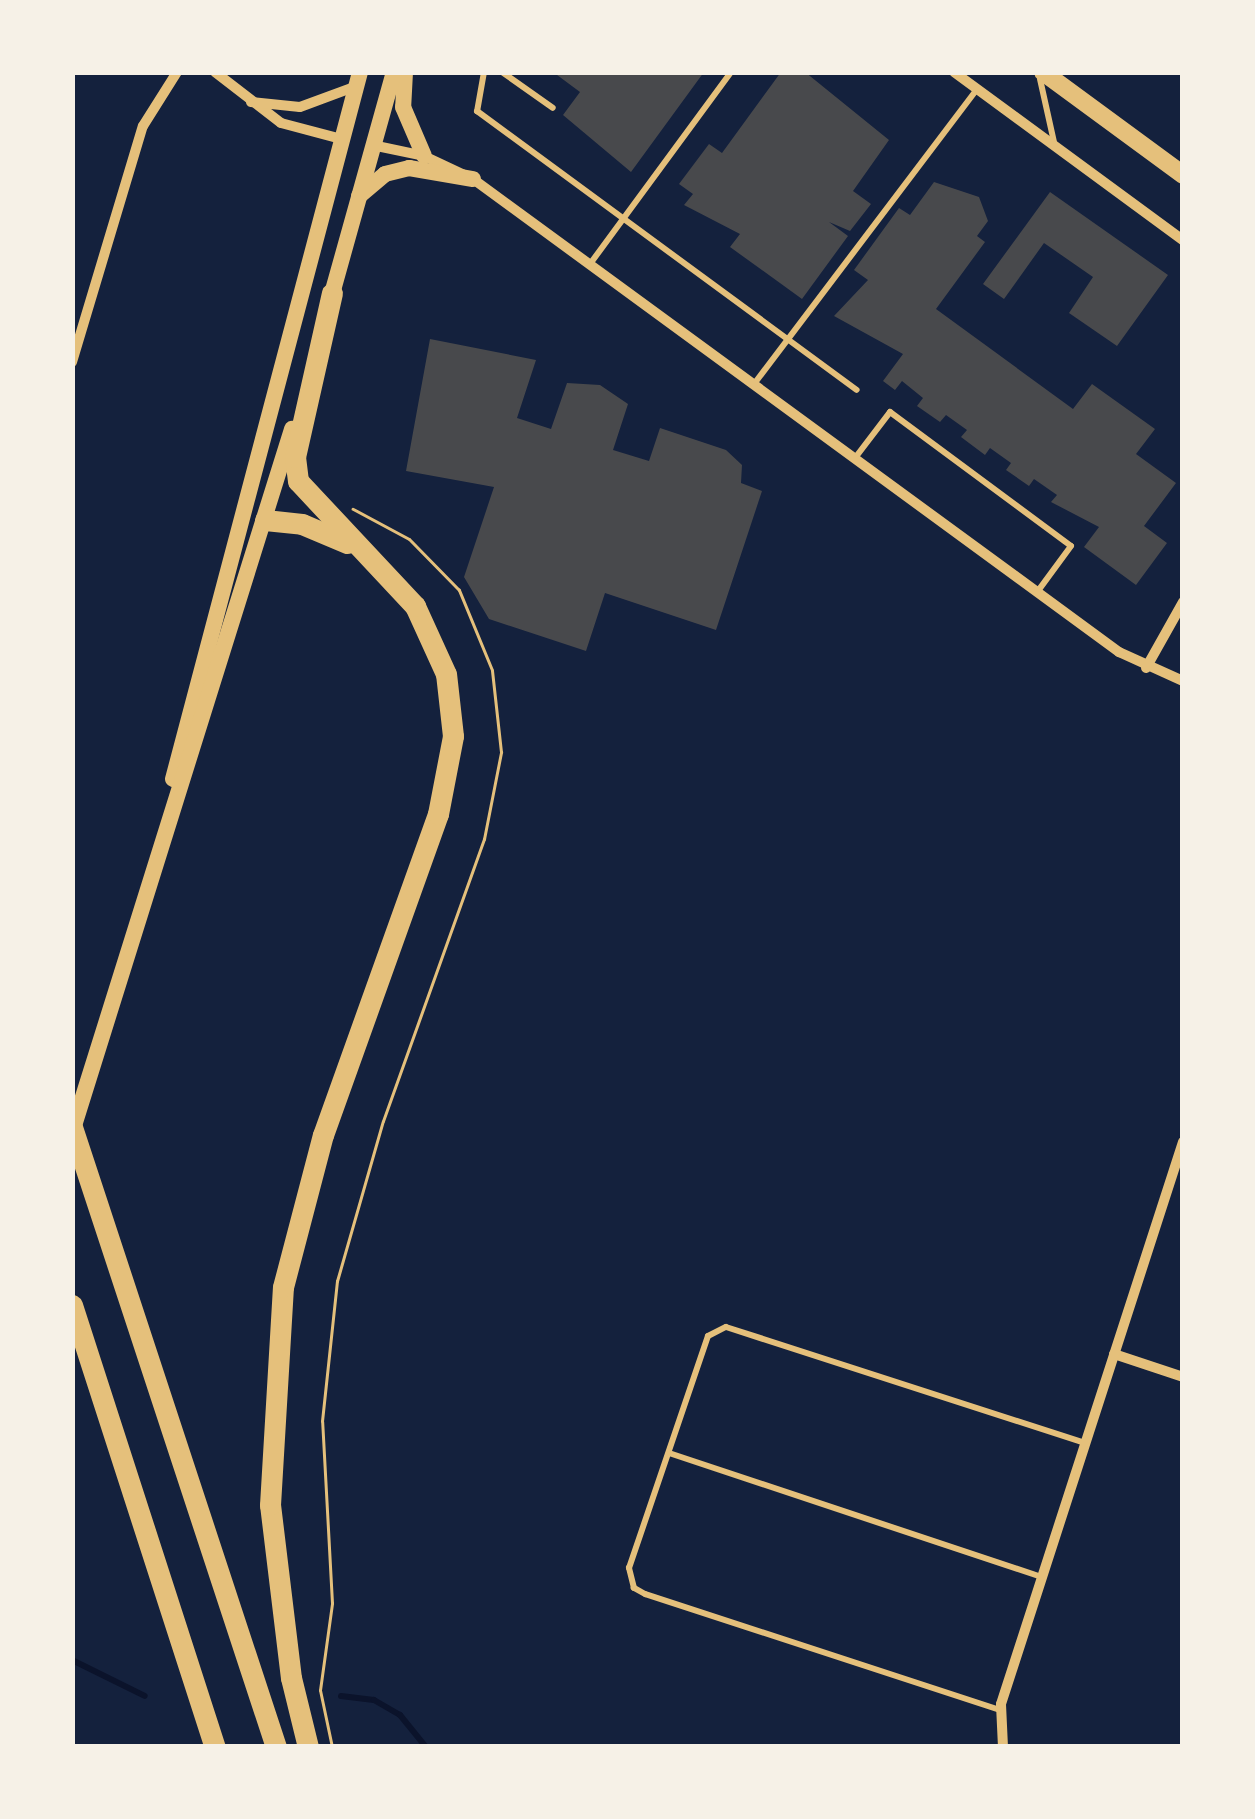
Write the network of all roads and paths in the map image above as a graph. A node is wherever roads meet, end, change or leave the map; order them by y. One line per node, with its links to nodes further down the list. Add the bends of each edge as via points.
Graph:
1 (177, 72): 26 (street, via 143,126)
2 (215, 72): 12 (street)
3 (394, 72): 15 (main road)
4 (405, 72): 17 (main road, via 403,106)
5 (484, 72): 21 (lane, via 477,111)
6 (502, 72): 13 (lane)
7 (731, 72): 21 (lane)
8 (955, 72): 11 (street)
9 (1041, 72): 16 (lane); 18 (highway)
10 (358, 79): 12 (street, via 300,107); 14 (main road)
11 (977, 88): 16 (street); 25 (lane)
12 (248, 101): 14 (street, via 281,123)
13 (553, 108)
14 (341, 139): 15 (main road); 37 (main road)
15 (372, 146): 17 (street); 20 (main road)
16 (1055, 146): 22 (street)
17 (424, 156): 19 (street)
18 (1183, 175)
19 (473, 179): 20 (main road, via 409,168 385,174); 23 (street)
20 (358, 197): 24 (main road)
21 (622, 220): 23 (lane); 25 (lane)
22 (1183, 240)
23 (590, 264): 27 (street)
24 (332, 293): 31 (main road); 32 (highway, via 296,473 302,492)
25 (788, 336): 27 (lane); 28 (lane)
26 (72, 362)
27 (754, 384): 29 (street)
28 (857, 390)
29 (855, 458): 33 (street); 33 (lane, via 890,412 1071,546)
30 (356, 510): 51 (path, via 409,539 460,590 486,647 501,725 484,839 383,1121 337,1281 322,1421 332,1603 320,1690)
31 (265, 520): 32 (highway, via 327,533); 37 (main road, via 250,533); 38 (main road)
32 (379, 562): 50 (highway, via 440,651 453,736 438,814 323,1135 283,1287 270,1504 291,1678)
33 (1037, 592): 35 (street)
34 (1183, 602): 35 (street)
35 (1146, 668): 36 (street)
36 (1183, 681)
37 (192, 698): 38 (main road)
38 (149, 879): 39 (main road)
39 (72, 1130): 49 (highway)
40 (1183, 1142): 42 (street)
41 (72, 1305): 48 (highway)
42 (1114, 1354): 43 (street); 44 (street)
43 (1183, 1377)
44 (1085, 1443): 45 (lane, via 726,1327 708,1336); 46 (street)
45 (668, 1453): 46 (lane); 47 (lane, via 629,1568 634,1588)
46 (1042, 1577): 47 (street)
47 (1000, 1710): 52 (street)
48 (215, 1747)
49 (276, 1747)
50 (308, 1747)
51 (332, 1747)
52 (1003, 1747)

